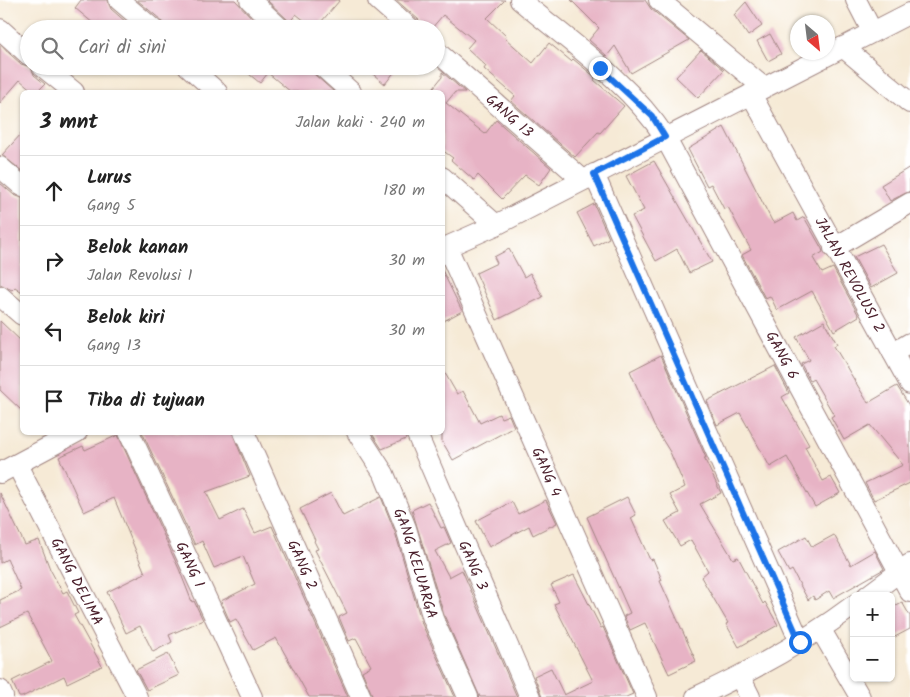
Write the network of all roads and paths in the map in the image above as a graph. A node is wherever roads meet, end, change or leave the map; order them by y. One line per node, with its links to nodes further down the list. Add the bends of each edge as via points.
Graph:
1 (119, 0): 8 (street)
2 (250, 0): 9 (street)
3 (378, 0): 10 (street)
4 (520, 0): 24 (street, via 627,92 652,116)
5 (659, 0): 22 (street)
6 (856, 0): 12 (street)
7 (910, 12): 12 (street)
8 (142, 20)
9 (271, 20)
10 (401, 20)
11 (0, 29): 13 (street)
12 (872, 31): 14 (street)
13 (20, 47)
14 (843, 47): 22 (street); 23 (street)
15 (445, 58): 26 (street, GANG 13)
16 (53, 75): 19 (street)
17 (198, 75): 20 (street)
18 (332, 75): 21 (street)
19 (72, 90)
20 (215, 90)
21 (349, 90)
22 (757, 90): 24 (street); 32 (street, JALAN REVOLUSI 2, via 790,165)
23 (910, 103)
24 (665, 137): 26 (street); 44 (street, GANG 6)
25 (0, 167): 28 (street)
26 (588, 177): 30 (street); 49 (street)
27 (445, 180): 30 (street)
28 (20, 184)
29 (910, 203): 32 (street)
30 (496, 226): 31 (street)
31 (445, 248)
32 (834, 248): 36 (street, JALAN REVOLUSI 2)
33 (445, 250): 58 (street, GANG 4)
34 (0, 296): 35 (street)
35 (20, 314)
36 (902, 348): 37 (street, JALAN REVOLUSI 2)
37 (910, 384)
38 (71, 435): 43 (street)
39 (131, 435): 54 (street, GANG 1)
40 (245, 435): 55 (street, GANG 2)
41 (359, 435): 56 (street, GANG KELUARGA, via 384,474 406,528 433,619)
42 (417, 435): 57 (street, GANG 3)
43 (9, 469): 53 (street, GANG DELIMA)
44 (904, 569): 45 (street); 46 (street, GANG 6)
45 (872, 592)
46 (910, 592)
47 (850, 608): 48 (street)
48 (821, 630): 49 (street); 61 (street)
49 (800, 642): 50 (street)
50 (740, 677): 59 (street); 60 (street)
51 (0, 690): 52 (street)
52 (3, 697)
53 (137, 697)
54 (252, 697)
55 (361, 697)
56 (468, 697)
57 (530, 697)
58 (647, 697)
59 (696, 697)
60 (750, 697)
61 (860, 697)

